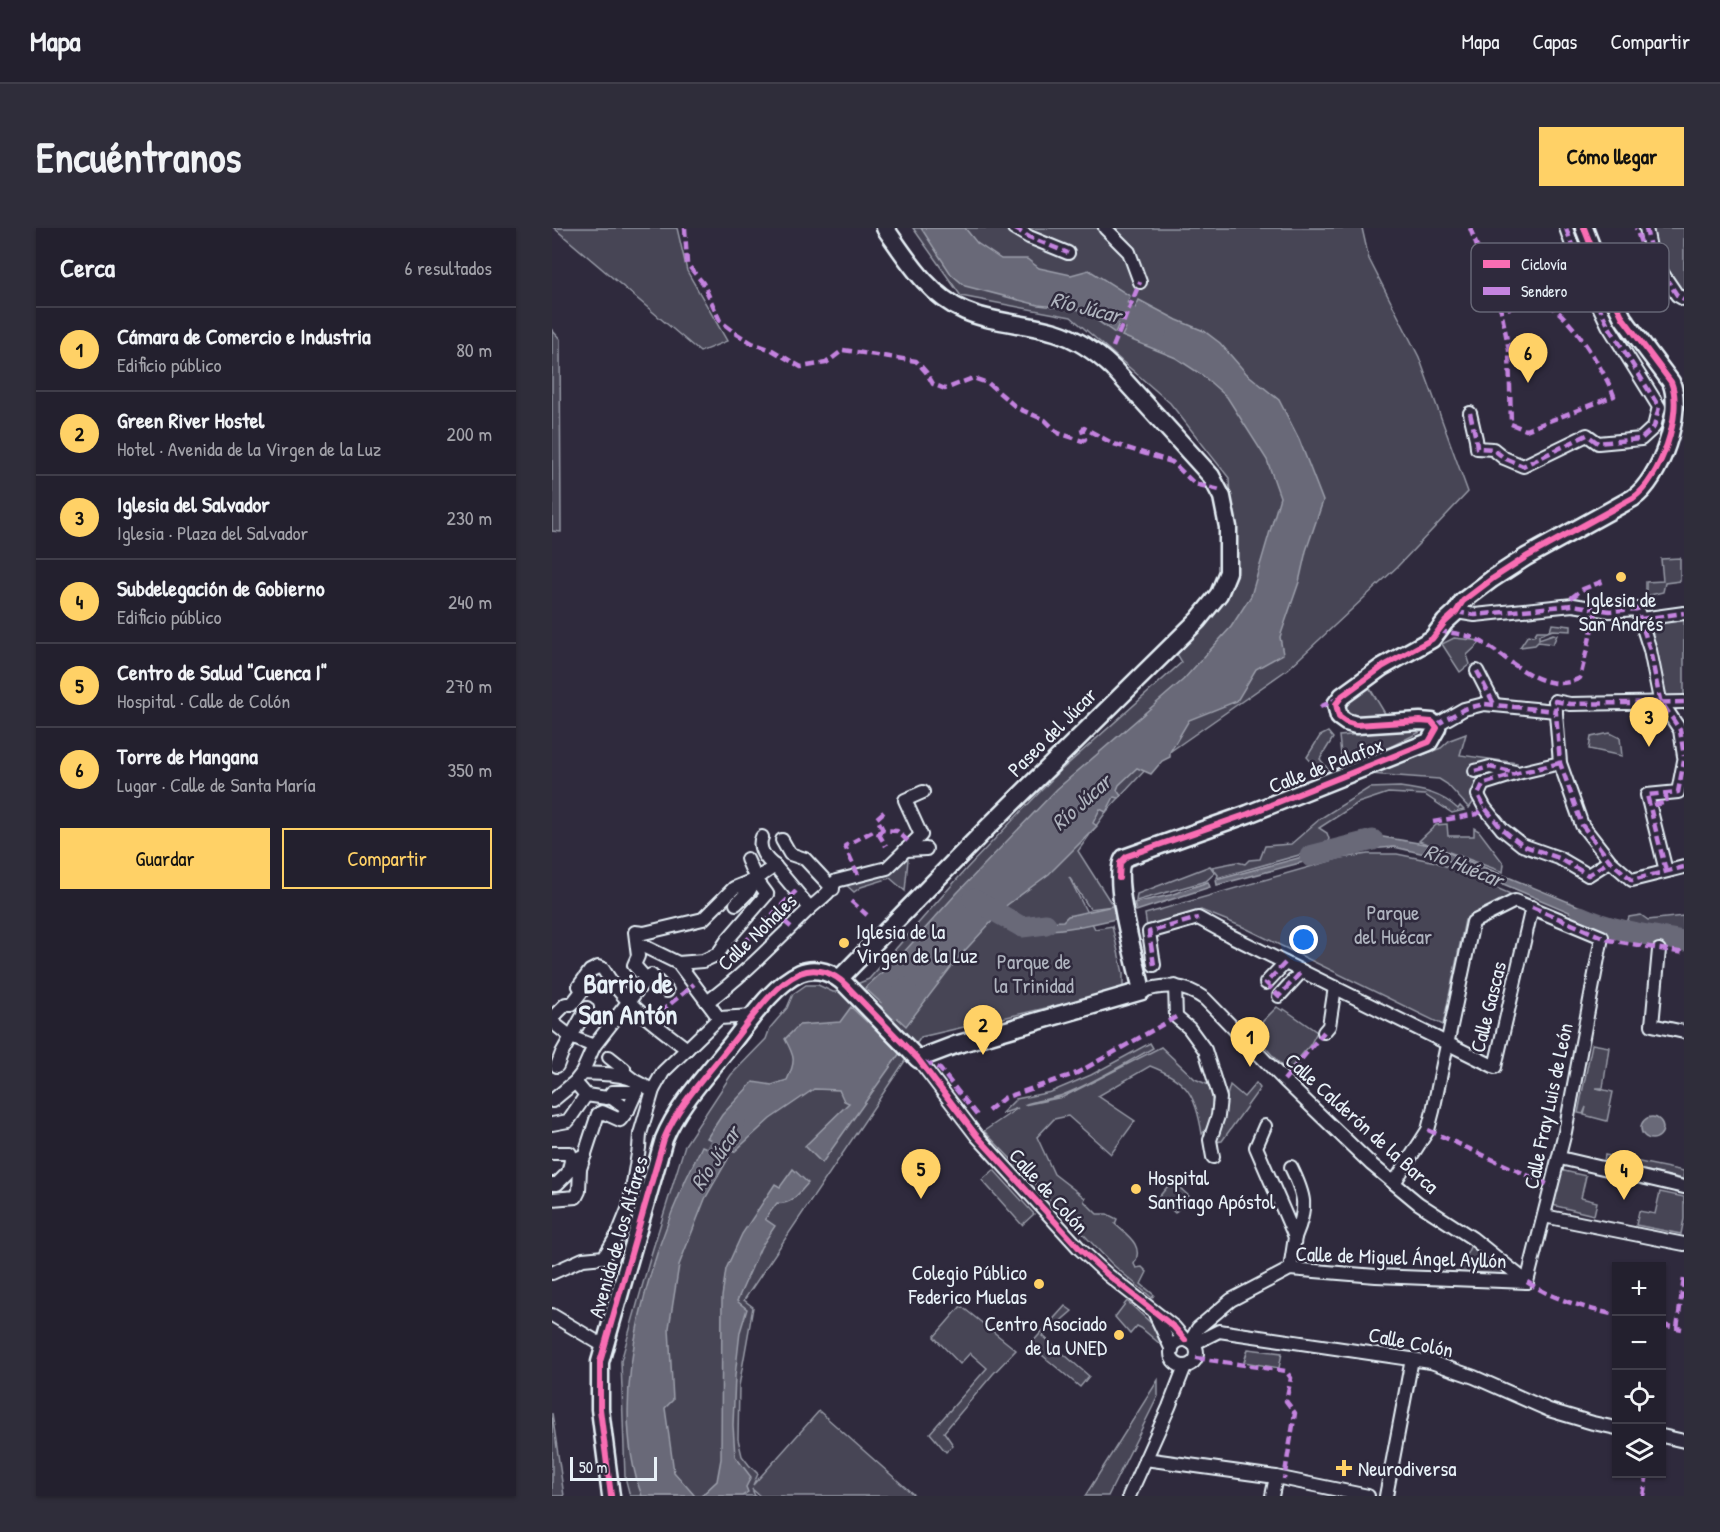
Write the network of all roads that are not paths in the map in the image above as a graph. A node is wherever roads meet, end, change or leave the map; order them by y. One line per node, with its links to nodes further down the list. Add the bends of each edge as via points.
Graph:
1 (885, 228): 52 (street, Paseo del Júcar, via 921,277 954,305 980,316 1055,332 1098,353 1220,490 1227,518 1229,559 1226,581 1215,601 988,826)
2 (1014, 228): 10 (street)
3 (1105, 228): 11 (street, via 1130,252)
4 (1566, 228): 7 (street)
5 (1584, 228): 8 (street)
6 (1646, 228): 9 (street)
7 (1571, 243)
8 (1590, 243)
9 (1649, 243)
10 (1068, 253)
11 (1140, 282)
12 (1669, 283): 13 (street)
13 (1684, 299)
14 (1602, 312): 16 (street, via 1659,407 1654,427 1641,439 1598,443 1587,435 1523,466 1493,448 1477,448)
15 (1619, 312): 17 (street, via 1671,382 1678,398 1675,423 1661,462 1644,489 1633,498 1502,573 1463,601)
16 (1470, 413)
17 (1456, 612): 19 (street, via 1475,615 1574,605 1610,611 1636,609); 25 (street, Calle de Palafox, via 1432,639 1394,659 1339,698 1336,708 1342,720 1350,724)
18 (1684, 613): 19 (street)
19 (1640, 615): 22 (street)
20 (1477, 671): 23 (street)
21 (1684, 702): 22 (street, Calle de Palafox)
22 (1661, 703): 24 (street, Calle de Palafox); 26 (street, via 1680,730)
23 (1494, 704): 24 (street, Calle de Palafox); 25 (street, Calle de Palafox, via 1475,705)
24 (1556, 706): 27 (street)
25 (1436, 724): 57 (street, Calle de Palafox, via 1433,737 1422,745 1225,823 1127,856 1120,863 1120,885)
26 (1684, 759): 39 (street, via 1678,792 1647,795)
27 (1560, 763): 29 (street); 36 (street, via 1582,825)
28 (1475, 771): 29 (street, via 1490,767)
29 (1518, 773): 36 (street, via 1483,784 1478,795 1502,829 1522,845 1559,858 1588,875)
30 (923, 792): 34 (street, Calle Nohales, via 905,800 921,835)
31 (762, 837): 37 (street, via 762,850)
32 (782, 840): 41 (street, via 790,854 805,859)
33 (926, 849): 34 (street)
34 (905, 850): 41 (street, Calle Nohales, via 887,868 837,881)
35 (747, 860): 40 (street)
36 (1610, 861): 39 (street, via 1632,880)
37 (775, 866): 40 (street); 44 (street)
38 (1684, 867): 39 (street)
39 (1666, 871)
40 (756, 879): 42 (street); 45 (street, via 734,888 704,919); 47 (street, via 767,894 718,954 703,961)
41 (833, 889): 44 (street, Calle Nohales)
42 (736, 904)
43 (1532, 907): 68 (street, via 1515,901 1473,922); 68 (street, Calle Gascas, via 1495,1067); 90 (street, Calle Fray Luis de León, via 1602,937)
44 (810, 908): 59 (street, Calle Nohales, via 734,982)
45 (636, 937): 47 (street); 51 (street, via 638,956 634,965)
46 (1659, 950): 66 (street, via 1652,1025)
47 (678, 963): 59 (street)
48 (1285, 963): 49 (street, via 1198,918 1149,932); 50 (street); 53 (street)
49 (1154, 965)
50 (1302, 971): 55 (street); 58 (street)
51 (646, 979): 56 (street, via 651,975); 60 (street)
52 (843, 981): 62 (street, Avenida de los Alfares, via 817,971 801,973 778,989); 74 (street, Calle de Colón)
53 (1266, 983)
54 (1175, 986): 57 (street); 89 (street, via 1176,1017 1205,1050 1220,1098 1210,1140); 93 (street, Calle Calderón de la Barca, via 1205,999)
55 (1335, 987): 65 (street, via 1329,1026); 68 (street)
56 (667, 991)
57 (1142, 991): 74 (street)
58 (1279, 996)
59 (707, 1002): 63 (street)
60 (628, 1003): 64 (street, via 598,967 579,986 582,991 572,1004 566,1004); 70 (street); 71 (street)
61 (587, 1008): 67 (street)
62 (753, 1016): 63 (street); 106 (street, Avenida de los Alfares, via 668,1128)
63 (719, 1018): 71 (street)
64 (552, 1020): 67 (street)
65 (1324, 1032)
66 (1684, 1032)
67 (571, 1037): 70 (street); 72 (street)
68 (1448, 1042): 93 (street, via 1428,1130)
69 (552, 1044): 72 (street)
70 (594, 1046): 76 (street)
71 (687, 1049): 78 (street, via 663,1072)
72 (562, 1053): 75 (street)
73 (609, 1057): 77 (street)
74 (918, 1059): 103 (street, Calle de Colón, via 976,1135 1080,1249)
75 (557, 1066)
76 (578, 1078): 77 (street, via 605,1074); 79 (street); 81 (street)
77 (635, 1085): 78 (street); 80 (street); 82 (street)
78 (653, 1090): 101 (street, via 640,1134 629,1207 618,1234 604,1257 584,1259)
79 (586, 1095): 80 (street); 84 (street)
80 (608, 1097): 82 (street); 83 (street)
81 (552, 1101)
82 (628, 1110): 83 (street, via 620,1120)
83 (602, 1112): 84 (street); 88 (street)
84 (568, 1121): 85 (street)
85 (552, 1124)
86 (1265, 1126): 98 (street, via 1256,1147)
87 (552, 1154): 91 (street, via 570,1153)
88 (585, 1155): 91 (street); 96 (street, via 576,1197)
89 (1213, 1157)
90 (1560, 1158): 95 (street); 97 (street, Calle Fray Luis de León)
91 (571, 1161): 94 (street, via 568,1173 558,1184)
92 (1291, 1167): 98 (street, via 1302,1189 1304,1217)
93 (1394, 1183): 102 (street, Calle Calderón de la Barca)
94 (552, 1184)
95 (1684, 1187)
96 (552, 1199)
97 (1544, 1216): 99 (street); 102 (street, Calle Fray Luis de León)
98 (1295, 1237): 100 (street)
99 (1684, 1244)
100 (1290, 1269): 102 (street, Calle de Miguel Ángel Ayllón); 105 (street, Calle de Miguel Ángel Ayllón, via 1231,1300 1198,1328)
101 (552, 1273)
102 (1527, 1282)
103 (1153, 1311): 105 (street, Calle de Colón); 107 (street, Calle de Colón)
104 (552, 1315): 106 (street)
105 (1189, 1342): 107 (street, via 1178,1342); 108 (street, Calle Colón, via 1220,1331); 109 (street, via 1196,1350 1196,1358)
106 (604, 1346): 115 (street, Avenida de los Alfares, via 599,1383)
107 (1172, 1350): 109 (street, via 1175,1362)
108 (1412, 1359): 110 (street, Calle Colón, via 1457,1370 1549,1410); 119 (street)
109 (1185, 1366): 113 (street)
110 (1612, 1427)
111 (1666, 1437): 112 (street)
112 (1684, 1441)
113 (1145, 1459): 114 (street); 116 (street)
114 (1276, 1477): 117 (street); 118 (street)
115 (610, 1496)
116 (1129, 1496)
117 (1272, 1496)
118 (1368, 1496)
119 (1386, 1496)

